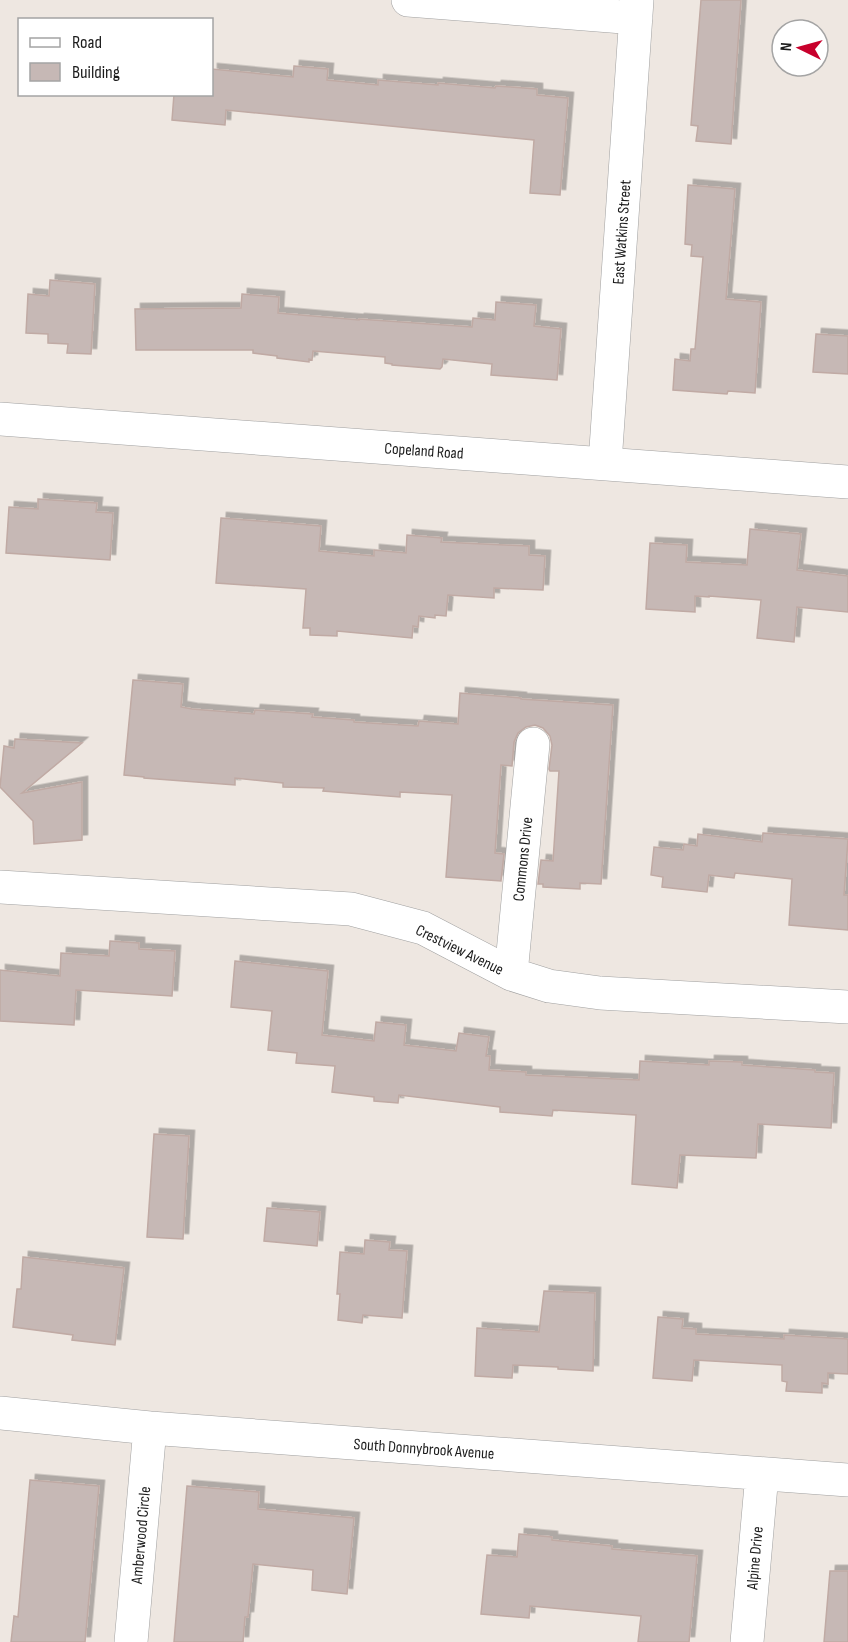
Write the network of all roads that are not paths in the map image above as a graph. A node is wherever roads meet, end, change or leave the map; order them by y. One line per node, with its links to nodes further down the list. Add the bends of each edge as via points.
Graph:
1 (408, 0): 2 (street)
2 (637, 9): 4 (street, East Watkins Street)
3 (0, 418): 4 (street, Copeland Road)
4 (605, 463): 5 (street, Copeland Road)
5 (848, 482)
6 (533, 744): 8 (street, Commons Drive)
7 (0, 887): 8 (street, Crestview Avenue, via 351,909 423,928)
8 (510, 974): 9 (street, Crestview Avenue, via 549,986 600,993)
9 (848, 1007)
10 (0, 1413): 11 (street, South Donnybrook Avenue)
11 (150, 1428): 12 (street, South Donnybrook Avenue); 14 (street, Amberwood Circle)
12 (762, 1474): 13 (street, South Donnybrook Avenue); 15 (street, Alpine Drive)
13 (848, 1480)
14 (131, 1642)
15 (747, 1642)

